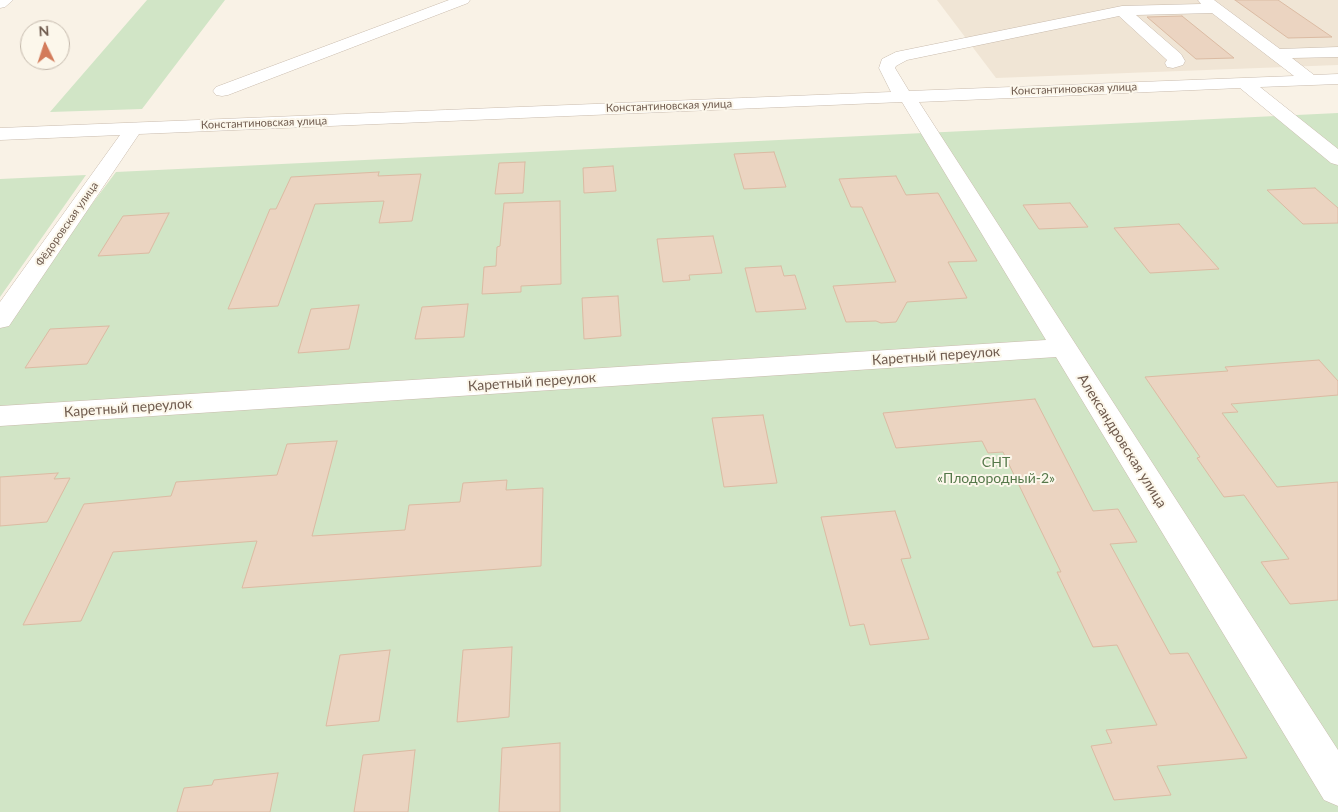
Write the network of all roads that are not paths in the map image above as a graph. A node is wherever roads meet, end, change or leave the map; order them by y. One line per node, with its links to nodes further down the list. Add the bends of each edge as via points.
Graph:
1 (6, 0): 3 (street)
2 (463, 0): 12 (street)
3 (0, 4)
4 (1211, 4): 5 (street); 7 (street)
5 (1122, 12): 8 (street, via 1175,58 1177,61); 13 (street, Александровская улица, via 894,59 887,68)
6 (1338, 52): 7 (street)
7 (1276, 54): 10 (street)
8 (1173, 63)
9 (1338, 79): 10 (street, Константиновская улица)
10 (1310, 80): 11 (street, Константиновская улица)
11 (1243, 82): 13 (street, Константиновская улица); 16 (street)
12 (222, 90)
13 (904, 96): 14 (street, Константиновская улица); 18 (street, Александровская улица)
14 (134, 128): 15 (street, Константиновская улица); 17 (street, Фёдоровская улица)
15 (0, 134)
16 (1338, 159)
17 (0, 320)
18 (1064, 348): 19 (street, Каретный переулок); 20 (street, Александровская улица)
19 (0, 416)
20 (1338, 786)

